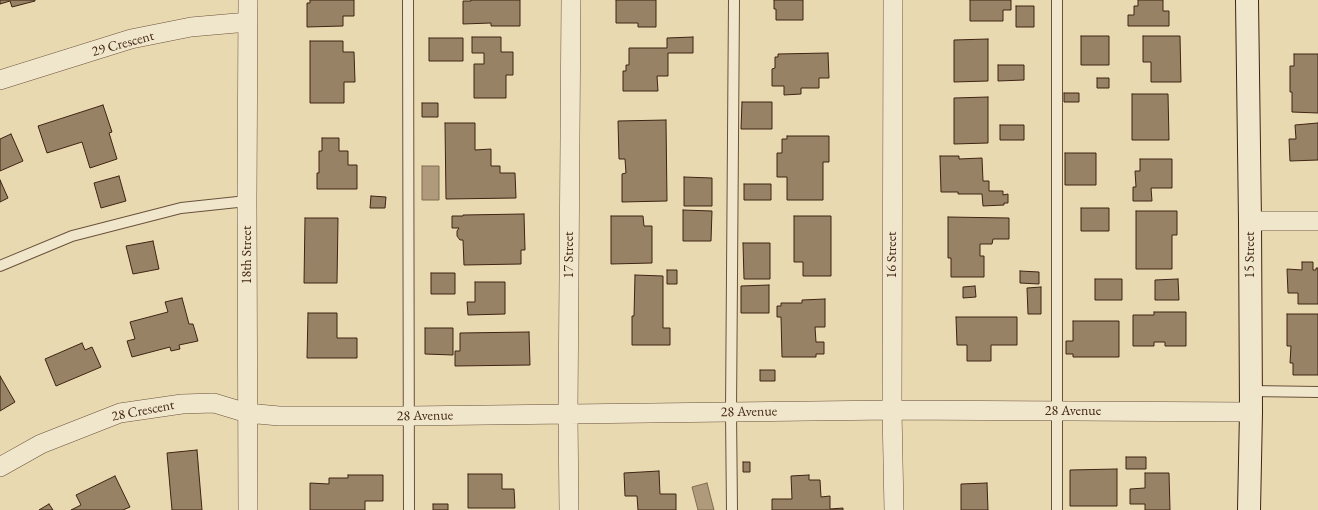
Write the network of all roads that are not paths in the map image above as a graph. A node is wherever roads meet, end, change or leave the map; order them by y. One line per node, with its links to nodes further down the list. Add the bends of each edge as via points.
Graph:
1 (248, 0): 8 (street, 18th Street)
2 (408, 0): 21 (lane)
3 (570, 0): 20 (street, 17 Street)
4 (734, 0): 18 (lane)
5 (893, 0): 16 (street, 16 Street)
6 (1057, 0): 17 (lane)
7 (1247, 0): 11 (street, 15 Street)
8 (248, 22): 9 (street, 29 Crescent, via 191,27 131,39); 10 (street, 18th Street)
9 (0, 80)
10 (247, 201): 13 (lane, via 181,208 72,236); 19 (street, 18th Street)
11 (1250, 221): 12 (street); 15 (street, 15 Street)
12 (1318, 221)
13 (0, 266)
14 (1318, 392): 15 (lane)
15 (1251, 401): 17 (street, 28 Avenue); 29 (street, 15 Street)
16 (892, 410): 17 (street, 28 Avenue); 18 (street, 28 Avenue); 27 (street, 16 Street)
17 (1056, 410): 28 (lane)
18 (731, 412): 20 (street, 28 Avenue); 26 (lane)
19 (248, 413): 21 (street, 28 Avenue, via 278,416); 22 (street, 28 Crescent, via 214,403 182,404 120,413 41,444); 23 (street, 18th Street)
20 (568, 414): 21 (street, 28 Avenue); 25 (street, 17 Street)
21 (408, 416): 24 (lane)
22 (0, 467)
23 (248, 510)
24 (409, 510)
25 (569, 510)
26 (732, 510)
27 (894, 510)
28 (1057, 510)
29 (1249, 510)

